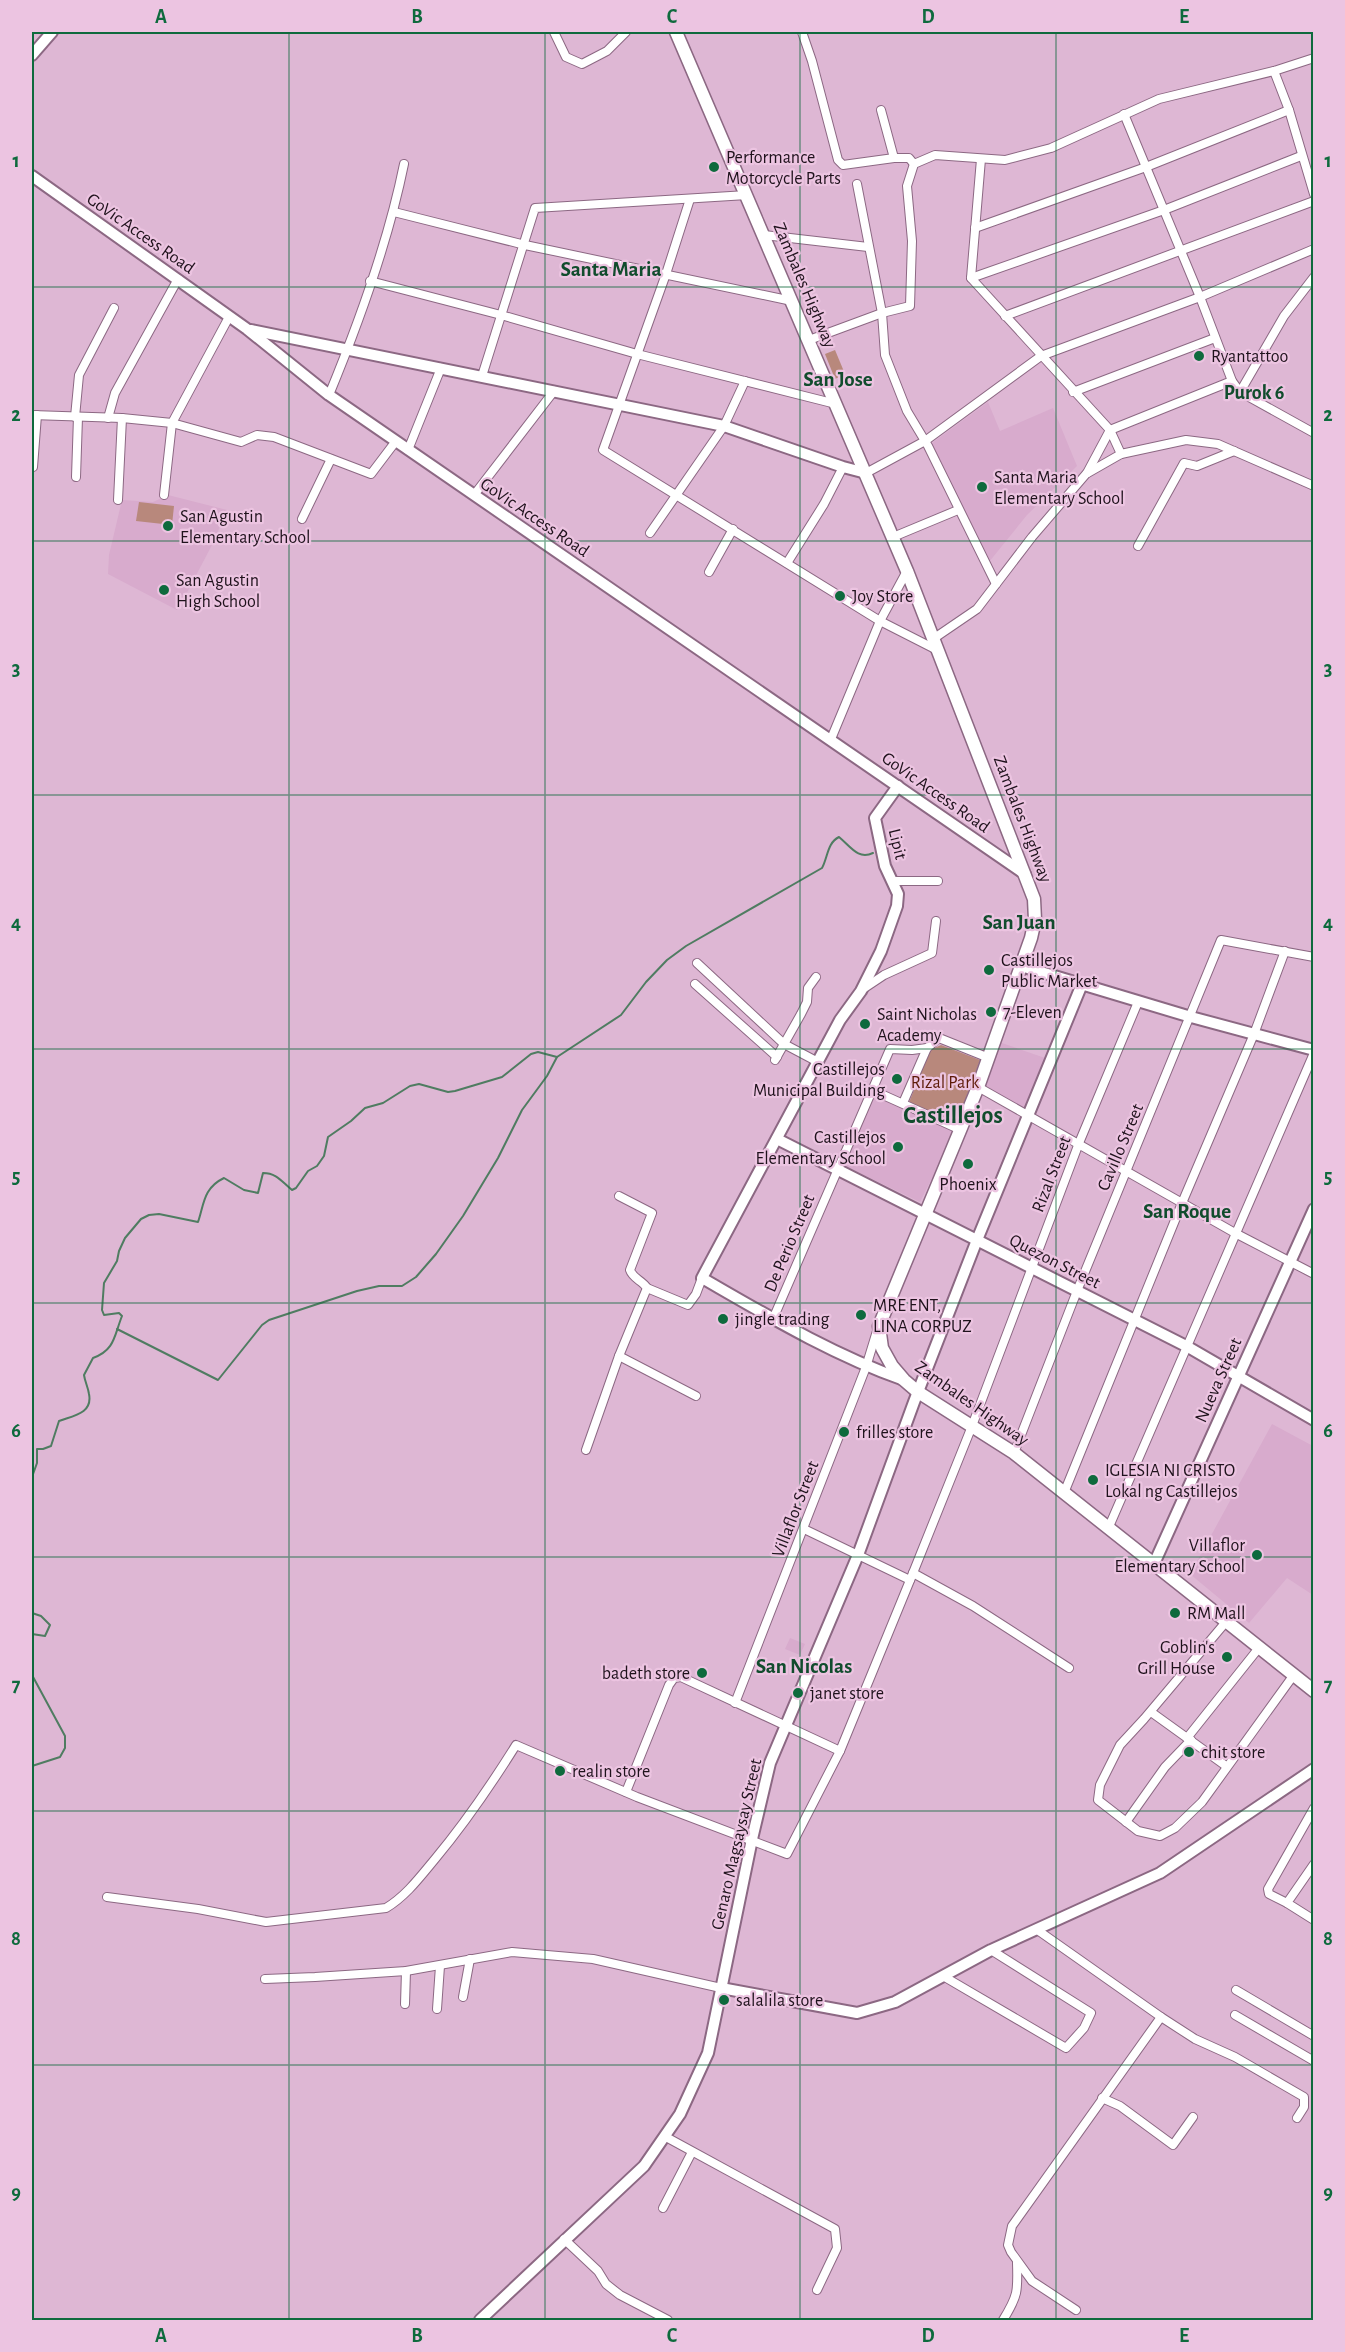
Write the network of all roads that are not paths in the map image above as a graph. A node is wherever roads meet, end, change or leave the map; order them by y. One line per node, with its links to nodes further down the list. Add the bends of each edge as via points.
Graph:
1 (52, 32): 6 (street)
2 (554, 32): 3 (street, via 566,57 582,64 607,51)
3 (626, 32)
4 (676, 32): 20 (main road, Zambales Highway)
5 (802, 32): 13 (street, via 838,160 843,165)
6 (32, 55)
7 (1313, 59): 8 (street)
8 (1274, 70): 10 (street); 11 (street, via 1159,99)
9 (880, 110): 13 (street)
10 (1289, 110): 12 (street); 17 (street)
11 (1124, 114): 14 (street, via 1051,148 1005,160); 17 (street)
12 (1301, 156): 21 (street); 24 (street)
13 (894, 158): 16 (street, via 909,158)
14 (981, 159): 16 (street, via 935,155); 26 (street)
15 (404, 164): 25 (street)
16 (914, 164): 40 (street, via 907,186 912,241 910,306)
17 (1146, 167): 24 (street); 26 (street)
18 (32, 176): 35 (street, GoVic Access Road)
19 (857, 184): 29 (street)
20 (747, 195): 22 (street); 27 (main road, Zambales Highway)
21 (1314, 195)
22 (690, 199): 28 (street, via 536,208); 32 (street)
23 (1314, 201): 31 (street)
24 (1164, 210): 31 (street); 34 (street)
25 (394, 212): 28 (street); 36 (street)
26 (975, 228): 34 (street)
27 (764, 235): 29 (street); 38 (main road, Zambales Highway)
28 (525, 245): 32 (street); 41 (street)
29 (868, 247): 40 (street)
30 (1314, 249): 37 (street)
31 (1181, 251): 37 (street); 42 (street)
32 (666, 274): 38 (street); 48 (street)
33 (1314, 277): 56 (street, via 1284,316)
34 (970, 278): 42 (street)
35 (178, 279): 43 (street, GoVic Access Road); 62 (street, via 115,393)
36 (370, 281): 41 (street); 47 (street)
37 (1200, 297): 45 (street); 49 (street)
38 (792, 301): 46 (main road, Zambales Highway)
39 (114, 308): 61 (street, via 79,375)
40 (882, 313): 46 (street); 69 (street, via 885,355 907,411)
41 (501, 315): 48 (street); 51 (street)
42 (1005, 316): 49 (street)
43 (229, 317): 44 (street, GoVic Access Road); 64 (street)
44 (247, 329): 47 (street); 57 (street, GoVic Access Road)
45 (1215, 338): 53 (street); 55 (street)
46 (809, 340): 59 (main road, Zambales Highway)
47 (348, 350): 50 (street); 57 (street)
48 (637, 354): 52 (street); 58 (street)
49 (1041, 356): 55 (street); 69 (street)
50 (441, 368): 51 (street); 70 (street)
51 (482, 376): 54 (street)
52 (745, 381): 59 (street); 65 (street)
53 (1232, 381): 56 (street); 66 (street)
54 (554, 391): 58 (street); 81 (street)
55 (1073, 392): 66 (street)
56 (1240, 392): 67 (street)
57 (329, 395): 68 (street, GoVic Access Road)
58 (621, 403): 65 (street); 82 (street, via 603,450)
59 (836, 404): 76 (main road, Zambales Highway)
60 (34, 415): 61 (street); 74 (street)
61 (76, 417): 62 (street); 78 (street)
62 (108, 418): 63 (street)
63 (122, 418): 64 (street); 83 (street)
64 (172, 423): 73 (street, via 241,441 257,435 274,436); 80 (street)
65 (724, 426): 75 (street); 82 (street)
66 (1110, 430): 72 (street); 77 (street)
67 (1314, 433)
68 (396, 441): 70 (street, GoVic Access Road); 73 (street, via 371,474)
69 (925, 441): 76 (street); 84 (street)
70 (408, 450): 81 (street, GoVic Access Road)
71 (1234, 451): 72 (street, via 1218,444 1186,440); 79 (street); 89 (street, via 1197,466 1185,464)
72 (1121, 454): 77 (street)
73 (331, 459): 85 (street)
74 (33, 467)
75 (843, 467): 76 (street); 90 (street)
76 (866, 472): 88 (main road, Zambales Highway)
77 (1086, 474): 93 (street)
78 (76, 477)
79 (1314, 486)
80 (164, 495)
81 (474, 495): 96 (street, GoVic Access Road)
82 (678, 495): 86 (street); 87 (street)
83 (118, 500)
84 (958, 510): 88 (street); 93 (street)
85 (302, 519)
86 (733, 529): 90 (street); 92 (street)
87 (650, 534)
88 (893, 537): 91 (main road, Zambales Highway)
89 (1138, 546)
90 (787, 563): 94 (street)
91 (907, 571): 94 (street); 95 (main road, Zambales Highway)
92 (710, 572)
93 (996, 584): 95 (street, via 977,609)
94 (880, 621): 95 (street); 96 (street)
95 (936, 645): 98 (main road, Zambales Highway)
96 (831, 739): 97 (street, GoVic Access Road)
97 (898, 786): 98 (street, GoVic Access Road); 99 (street, Lipit, via 875,818 885,866)
98 (1026, 875): 105 (main road, Zambales Highway, via 1034,899 1035,920)
99 (894, 881): 100 (street); 109 (street, via 897,906)
100 (938, 881)
101 (936, 921): 109 (street, via 932,952)
102 (1285, 951): 103 (street, Cavillo Street); 111 (street, Cavillo Street, via 1221,940); 112 (street)
103 (1314, 957)
104 (697, 963): 113 (street)
105 (1021, 966): 108 (street); 116 (main road, Zambales Highway)
106 (816, 977): 113 (street)
107 (696, 984): 113 (street, via 776,1059)
108 (1082, 984): 110 (street); 121 (street, Genaro Magsaysay Street)
109 (861, 991): 117 (street)
110 (1138, 1002): 111 (street); 124 (street, Rizal Street)
111 (1191, 1017): 112 (street); 126 (street, Cavillo Street)
112 (1254, 1034): 115 (street); 128 (street)
113 (784, 1044): 117 (street)
114 (927, 1048): 116 (street, via 939,1038); 119 (street, De Perio Street, via 890,1049); 120 (street)
115 (1314, 1051): 131 (street)
116 (989, 1058): 118 (main road, Zambales Highway)
117 (818, 1062): 123 (street)
118 (978, 1088): 121 (street); 122 (main road, Zambales Highway)
119 (872, 1090): 120 (street); 125 (street, De Perio Street)
120 (903, 1103): 122 (street)
121 (1028, 1115): 124 (street); 132 (street, Genaro Magsaysay Street)
122 (961, 1130): 130 (main road, Zambales Highway)
123 (777, 1139): 125 (street, Quezon Street); 136 (street)
124 (1079, 1143): 126 (street); 134 (street, Rizal Street)
125 (836, 1170): 130 (street, Quezon Street); 139 (street, De Perio Street)
126 (1126, 1171): 128 (street); 138 (street, Cavillo Street)
127 (619, 1196): 137 (street, via 652,1213 630,1270 632,1277)
128 (1182, 1203): 131 (street); 140 (street)
129 (1314, 1209): 133 (street, Nueva Street)
130 (925, 1215): 132 (street, Quezon Street); 141 (main road, Zambales Highway)
131 (1235, 1233): 133 (street); 142 (street)
132 (977, 1240): 134 (street, Quezon Street); 147 (street, Genaro Magsaysay Street)
133 (1291, 1262): 135 (street); 145 (street, Nueva Street)
134 (1031, 1268): 138 (street, Quezon Street); 150 (street, Rizal Street)
135 (1314, 1274)
136 (702, 1278): 137 (street, via 688,1305); 139 (street)
137 (647, 1288): 143 (street)
138 (1077, 1291): 140 (street, Quezon Street); 152 (street, Cavillo Street)
139 (773, 1319): 144 (street)
140 (1135, 1321): 142 (street, Quezon Street); 153 (street)
141 (879, 1326): 144 (street, Villaflor Street); 146 (main road, Zambales Highway, via 882,1348)
142 (1188, 1347): 145 (street, Quezon Street); 155 (street)
143 (619, 1356): 148 (street); 151 (street)
144 (866, 1367): 146 (street); 154 (street, Villaflor Street)
145 (1238, 1376): 149 (street, Quezon Street); 157 (street, Nueva Street)
146 (904, 1380): 147 (main road, Zambales Highway)
147 (918, 1392): 150 (main road, Zambales Highway); 156 (street, Genaro Magsaysay Street)
148 (696, 1396)
149 (1314, 1420)
150 (972, 1426): 152 (main road, Zambales Highway); 158 (street, Rizal Street)
151 (586, 1449)
152 (1014, 1453): 153 (main road, Zambales Highway)
153 (1064, 1493): 155 (main road, Zambales Highway)
154 (804, 1529): 156 (street); 164 (street, Villaflor Street)
155 (1108, 1529): 157 (main road, Zambales Highway)
156 (858, 1555): 158 (street); 166 (street, Genaro Magsaysay Street)
157 (1153, 1566): 159 (main road, Zambales Highway)
158 (911, 1576): 161 (street, via 973,1605); 168 (street, Rizal Street)
159 (1225, 1623): 160 (main road, Zambales Highway); 165 (street)
160 (1258, 1649): 162 (main road, Zambales Highway); 167 (street)
161 (1069, 1668)
162 (1293, 1676): 163 (main road, Zambales Highway); 169 (street)
163 (1314, 1691)
164 (735, 1703): 166 (street); 171 (street, via 681,1677 674,1678)
165 (1151, 1712): 167 (street); 173 (street, via 1120,1745 1100,1785 1098,1800)
166 (786, 1725): 168 (street); 174 (street, Genaro Magsaysay Street, via 770,1763)
167 (1189, 1739): 169 (street); 173 (street)
168 (840, 1751): 174 (street, Rizal Street, via 787,1854)
169 (1226, 1766): 173 (street, via 1202,1802 1160,1836 1138,1831)
170 (1314, 1769): 179 (street, via 1160,1873)
171 (626, 1792): 174 (street); 176 (street, via 516,1745 467,1820 416,1882 386,1908 266,1922)
172 (1314, 1808): 177 (street, via 1268,1889 1269,1894)
173 (1126, 1822)
174 (752, 1839): 186 (street, Genaro Magsaysay Street)
175 (1314, 1864): 177 (street)
176 (106, 1897)
177 (1287, 1903): 178 (street)
178 (1314, 1920)
179 (1036, 1929): 180 (street); 192 (street)
180 (991, 1950): 184 (street); 184 (street, via 1091,2013 1084,2028 1066,2048)
181 (470, 1959): 182 (street); 186 (street, via 512,1952 593,1959); 188 (street)
182 (440, 1966): 183 (street); 190 (street)
183 (406, 1971): 185 (street); 189 (street)
184 (943, 1976): 186 (street, via 895,2002 857,2013)
185 (265, 1978)
186 (721, 1988): 198 (street, Genaro Magsaysay Street, via 708,2053)
187 (1236, 1990): 193 (street)
188 (463, 1997)
189 (405, 2004)
190 (437, 2009)
191 (1235, 2015): 194 (street)
192 (1161, 2017): 195 (street); 197 (street, via 1304,2097 1304,2107)
193 (1314, 2036)
194 (1314, 2061)
195 (1102, 2098): 196 (street, via 1120,2106 1173,2145); 202 (street, via 1012,2226 1008,2245)
196 (1192, 2117)
197 (1297, 2118)
198 (666, 2137): 199 (street); 201 (street, Genaro Magsaysay Street, via 644,2166)
199 (692, 2152): 200 (street); 203 (street, via 835,2229 837,2248)
200 (663, 2208)
201 (564, 2239): 205 (street, Genaro Magsaysay Street); 206 (street, via 620,2295)
202 (1017, 2261): 204 (street, via 1032,2281); 207 (street, via 1016,2299)
203 (817, 2290)
204 (1076, 2310)
205 (480, 2320)
206 (668, 2320)
207 (1004, 2320)

